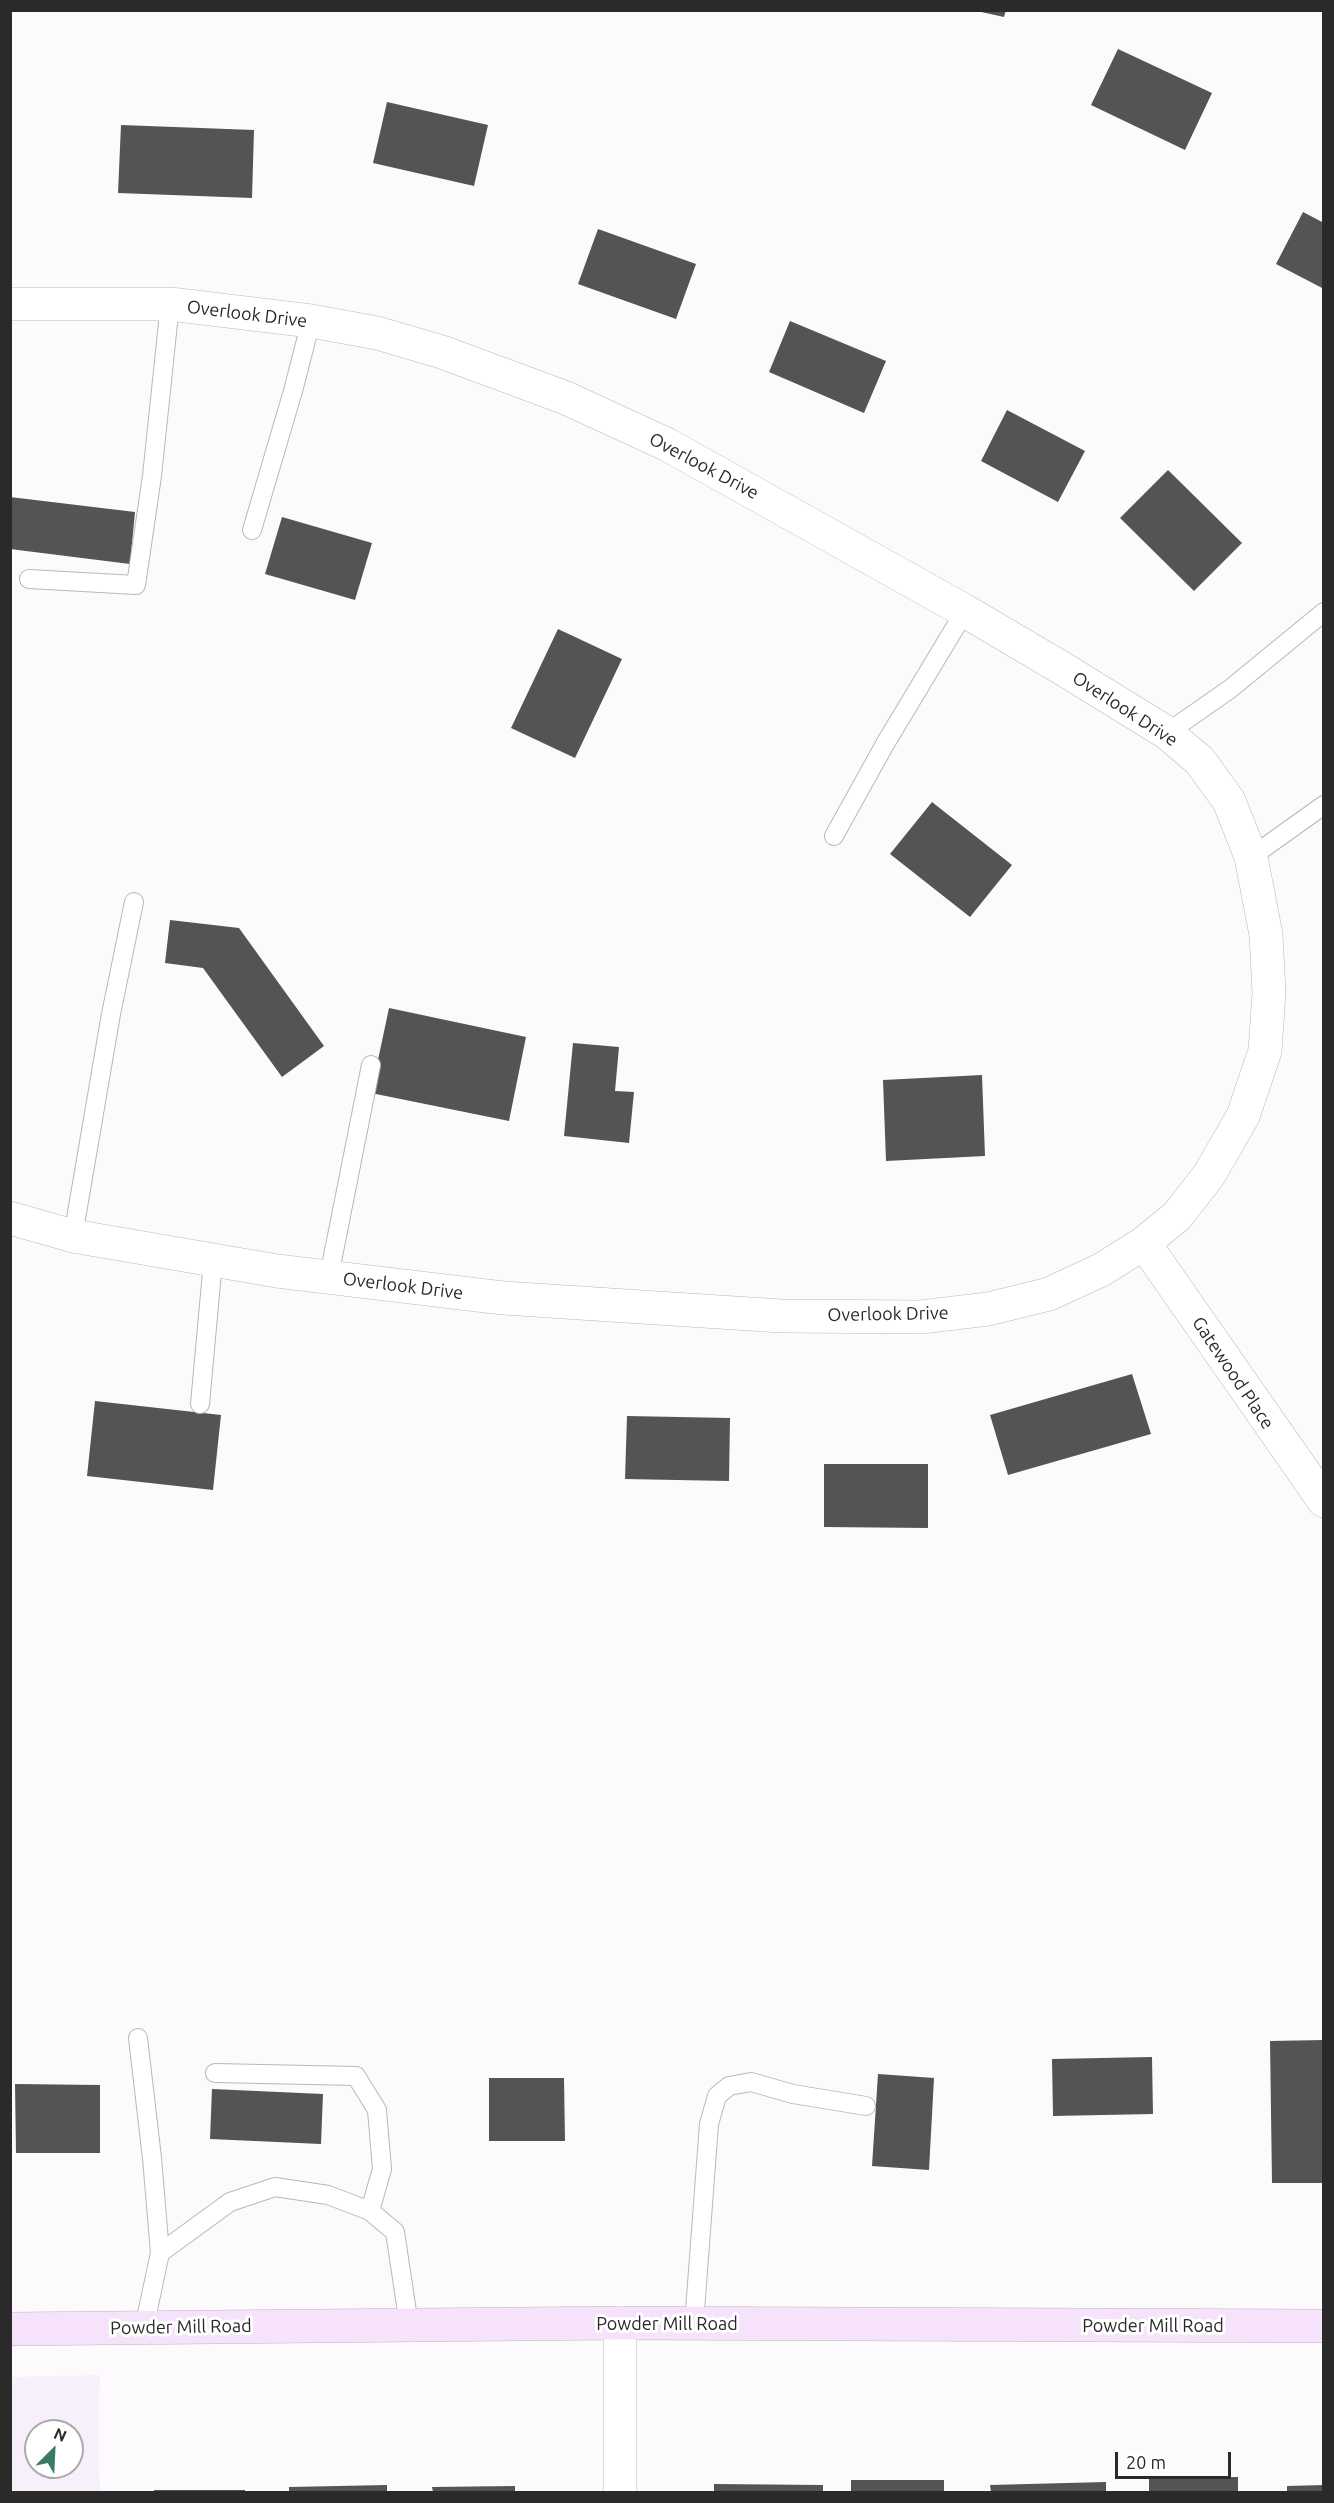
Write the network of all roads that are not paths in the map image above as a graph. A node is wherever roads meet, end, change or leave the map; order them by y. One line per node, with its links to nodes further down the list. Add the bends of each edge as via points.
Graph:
1 (10, 304): 2 (street, Overlook Drive)
2 (170, 304): 3 (street, Overlook Drive); 5 (lane, via 136,585)
3 (311, 321): 4 (lane); 6 (street, Overlook Drive, via 376,333 442,352 566,398 668,446)
4 (252, 530)
5 (29, 579)
6 (965, 611): 8 (street, Overlook Drive); 10 (lane)
7 (1323, 612): 8 (lane, via 1230,689)
8 (1167, 733): 11 (street, Overlook Drive, via 1200,761 1229,801)
9 (1323, 805): 11 (lane)
10 (834, 836)
11 (1251, 857): 16 (street, Overlook Drive, via 1266,935 1269,993 1265,1051 1243,1116 1209,1175 1177,1216)
12 (134, 902): 15 (lane)
13 (371, 1065): 18 (lane)
14 (10, 1218): 15 (street, Overlook Drive)
15 (73, 1236): 17 (street, Overlook Drive)
16 (1144, 1243): 18 (street, Overlook Drive, via 1101,1270 1049,1294 988,1309 921,1317 781,1316 645,1309 503,1298); 20 (street, Gatewood Place)
17 (213, 1261): 18 (street, Overlook Drive); 19 (lane)
18 (329, 1276)
19 (200, 1404)
20 (1323, 1501)
21 (138, 2038): 25 (lane)
22 (215, 2073): 24 (lane, via 356,2076 377,2110 382,2169)
23 (866, 2106): 27 (lane, via 793,2094 751,2082 729,2085 717,2096 709,2124)
24 (370, 2211): 25 (lane, via 328,2195 275,2187 230,2202); 28 (lane, via 395,2232)
25 (160, 2253): 30 (lane)
26 (620, 2323): 27 (main road, Powder Mill Road); 28 (main road, Powder Mill Road); 32 (street)
27 (694, 2324): 29 (main road, Powder Mill Road)
28 (409, 2325): 30 (main road, Powder Mill Road)
29 (1323, 2326)
30 (144, 2328): 31 (main road, Powder Mill Road)
31 (10, 2329)
32 (620, 2493)

